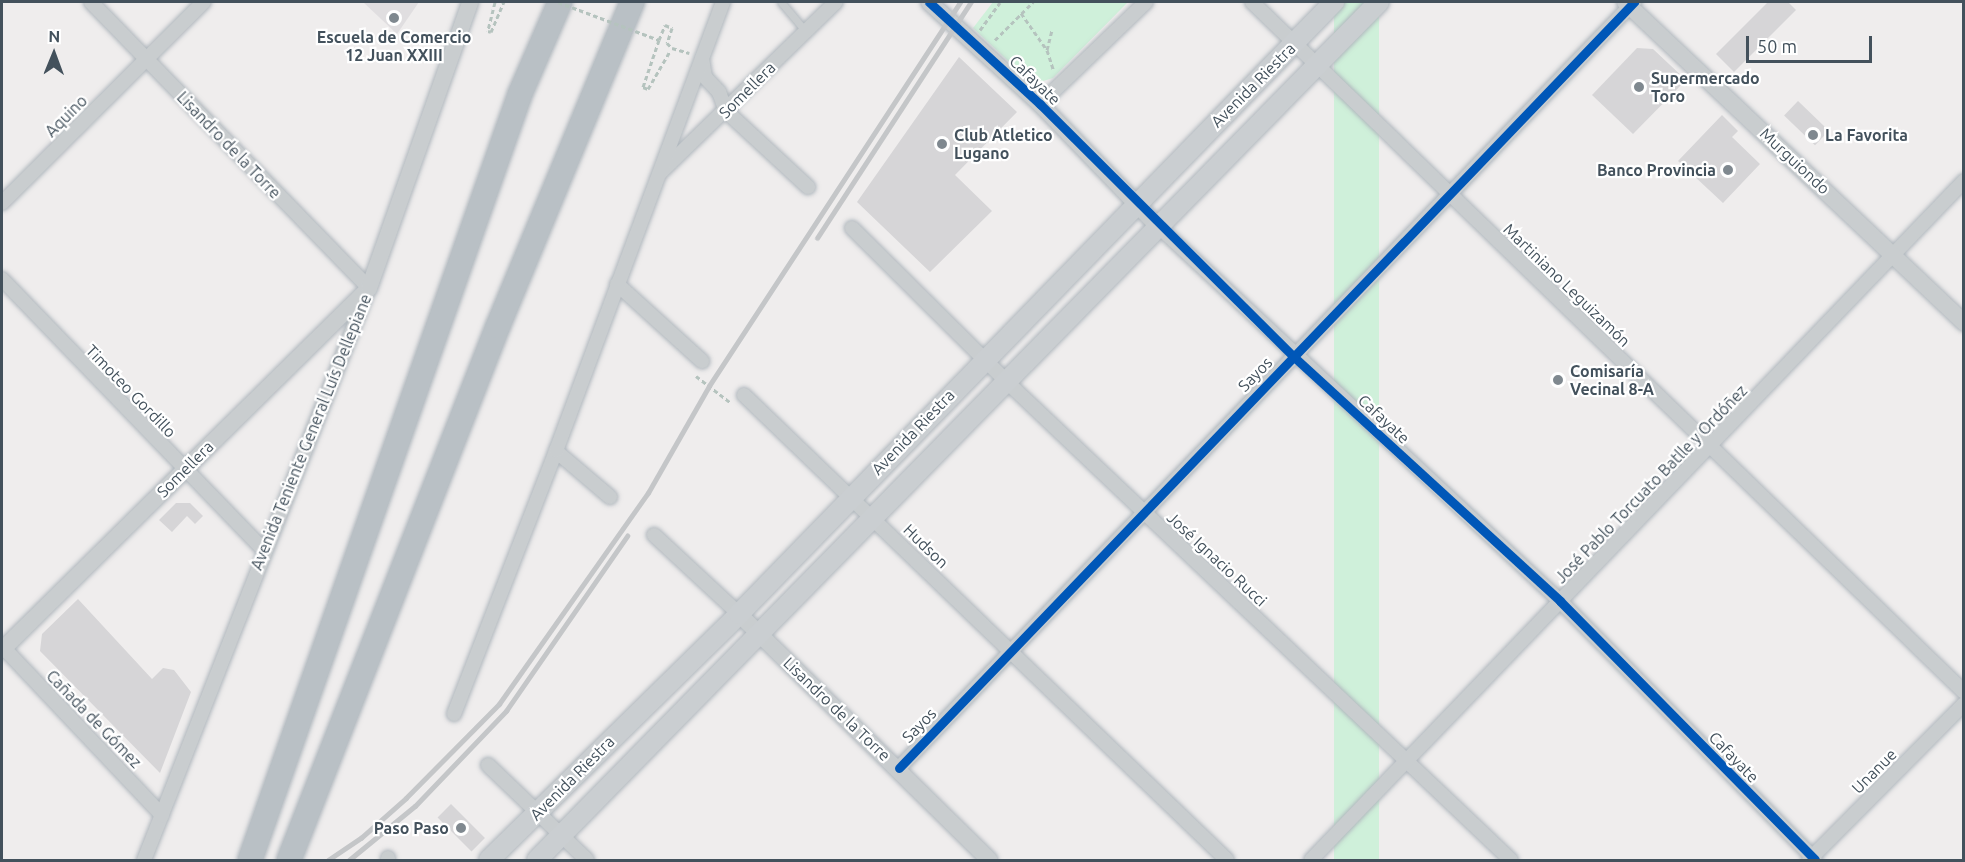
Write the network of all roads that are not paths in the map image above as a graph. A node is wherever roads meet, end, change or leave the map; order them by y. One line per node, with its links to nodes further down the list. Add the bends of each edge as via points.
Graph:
1 (91, 2): 18 (street, Lisandro de la Torre)
2 (204, 2): 18 (street, Aquino)
3 (470, 2): 33 (street, Avenida Teniente General Luís Dellepiane)
4 (559, 2): 65 (highway, via 520,94)
5 (632, 2): 66 (highway, via 498,326)
6 (723, 2): 17 (street)
7 (781, 2): 15 (lane)
8 (836, 2): 15 (street, Somellera)
9 (929, 2): 20 (street, Cafayate)
10 (1146, 2): 20 (street)
11 (1252, 2): 16 (street, Martiniano Leguizamón)
12 (1334, 2): 16 (main road, Avenida Riestra)
13 (1378, 2): 19 (main road, Avenida Riestra)
14 (1630, 3): 25 (street, Sayos); 30 (street, Murguiondo)
15 (805, 31): 21 (street, Somellera)
16 (1296, 42): 19 (street, Martiniano Leguizamón); 27 (main road, Avenida Riestra)
17 (702, 56): 21 (street, via 705,77 719,92); 22 (street)
18 (145, 60): 26 (street, Aquino); 33 (street, Lisandro de la Torre)
19 (1318, 63): 25 (street, Martiniano Leguizamón); 28 (main road, Avenida Riestra)
20 (1040, 104): 27 (street, Cafayate)
21 (726, 111): 22 (street, Somellera); 24 (street)
22 (657, 176): 32 (street)
23 (1964, 181): 30 (street, José Pablo Torcuato Batlle y Ordóñez)
24 (808, 187)
25 (1450, 194): 35 (street, Sayos); 40 (street, Martiniano Leguizamón)
26 (2, 203)
27 (1136, 204): 28 (street, Cafayate); 36 (main road, Avenida Riestra)
28 (1157, 225): 35 (street, Cafayate); 38 (main road, Avenida Riestra)
29 (852, 228): 36 (street, José Ignacio Rucci)
30 (1894, 254): 34 (street, Murguiondo); 40 (street, José Pablo Torcuato Batlle y Ordóñez)
31 (2, 279): 42 (street, Timoteo Gordillo)
32 (617, 284): 37 (street); 41 (street)
33 (369, 288): 42 (street, Somellera); 48 (street, Avenida Teniente General Luís Dellepiane)
34 (1964, 323)
35 (1293, 356): 45 (street, Sayos); 49 (street, Cafayate)
36 (984, 359): 38 (street, José Ignacio Rucci); 43 (main road, Avenida Riestra)
37 (702, 361)
38 (1006, 381): 45 (street, José Ignacio Rucci); 46 (main road, Avenida Riestra)
39 (744, 395): 43 (street, Hudson)
40 (1711, 447): 49 (street, José Pablo Torcuato Batlle y Ordóñez); 54 (street, Martiniano Leguizamón)
41 (556, 451): 44 (street); 56 (street)
42 (184, 470): 48 (street, Timoteo Gordillo); 52 (street, Somellera)
43 (851, 495): 46 (street, Hudson); 50 (main road, Avenida Riestra)
44 (610, 497)
45 (1144, 513): 53 (street, Sayos); 57 (street, José Ignacio Rucci)
46 (873, 518): 51 (main road, Avenida Riestra); 53 (street, Hudson)
47 (654, 535): 50 (street)
48 (264, 550): 61 (street, Avenida Teniente General Luís Dellepiane)
49 (1560, 601): 57 (street, José Pablo Torcuato Batlle y Ordóñez); 63 (street, Cafayate)
50 (739, 614): 51 (street, Lisandro de la Torre); 60 (main road, Avenida Riestra)
51 (761, 635): 59 (street, Lisandro de la Torre); 62 (main road, Avenida Riestra)
52 (2, 648): 61 (street, Cañada de Gómez)
53 (1012, 650): 59 (street, Sayos); 71 (street, Hudson)
54 (1964, 692)
55 (1964, 704): 63 (street, Unanue)
56 (454, 714)
57 (1408, 761): 72 (street, José Pablo Torcuato Batlle y Ordóñez); 73 (street, José Ignacio Rucci)
58 (488, 765): 60 (street)
59 (899, 768): 70 (street, Lisandro de la Torre)
60 (536, 813): 62 (street); 67 (main road, Avenida Riestra)
61 (162, 815): 64 (street, Avenida Teniente General Luís Dellepiane)
62 (561, 836): 68 (main road, Avenida Riestra); 69 (street)
63 (1812, 860)
64 (144, 861)
65 (250, 861)
66 (289, 861)
67 (489, 861)
68 (537, 861)
69 (587, 861)
70 (989, 861)
71 (1227, 861)
72 (1311, 861)
73 (1511, 861)

